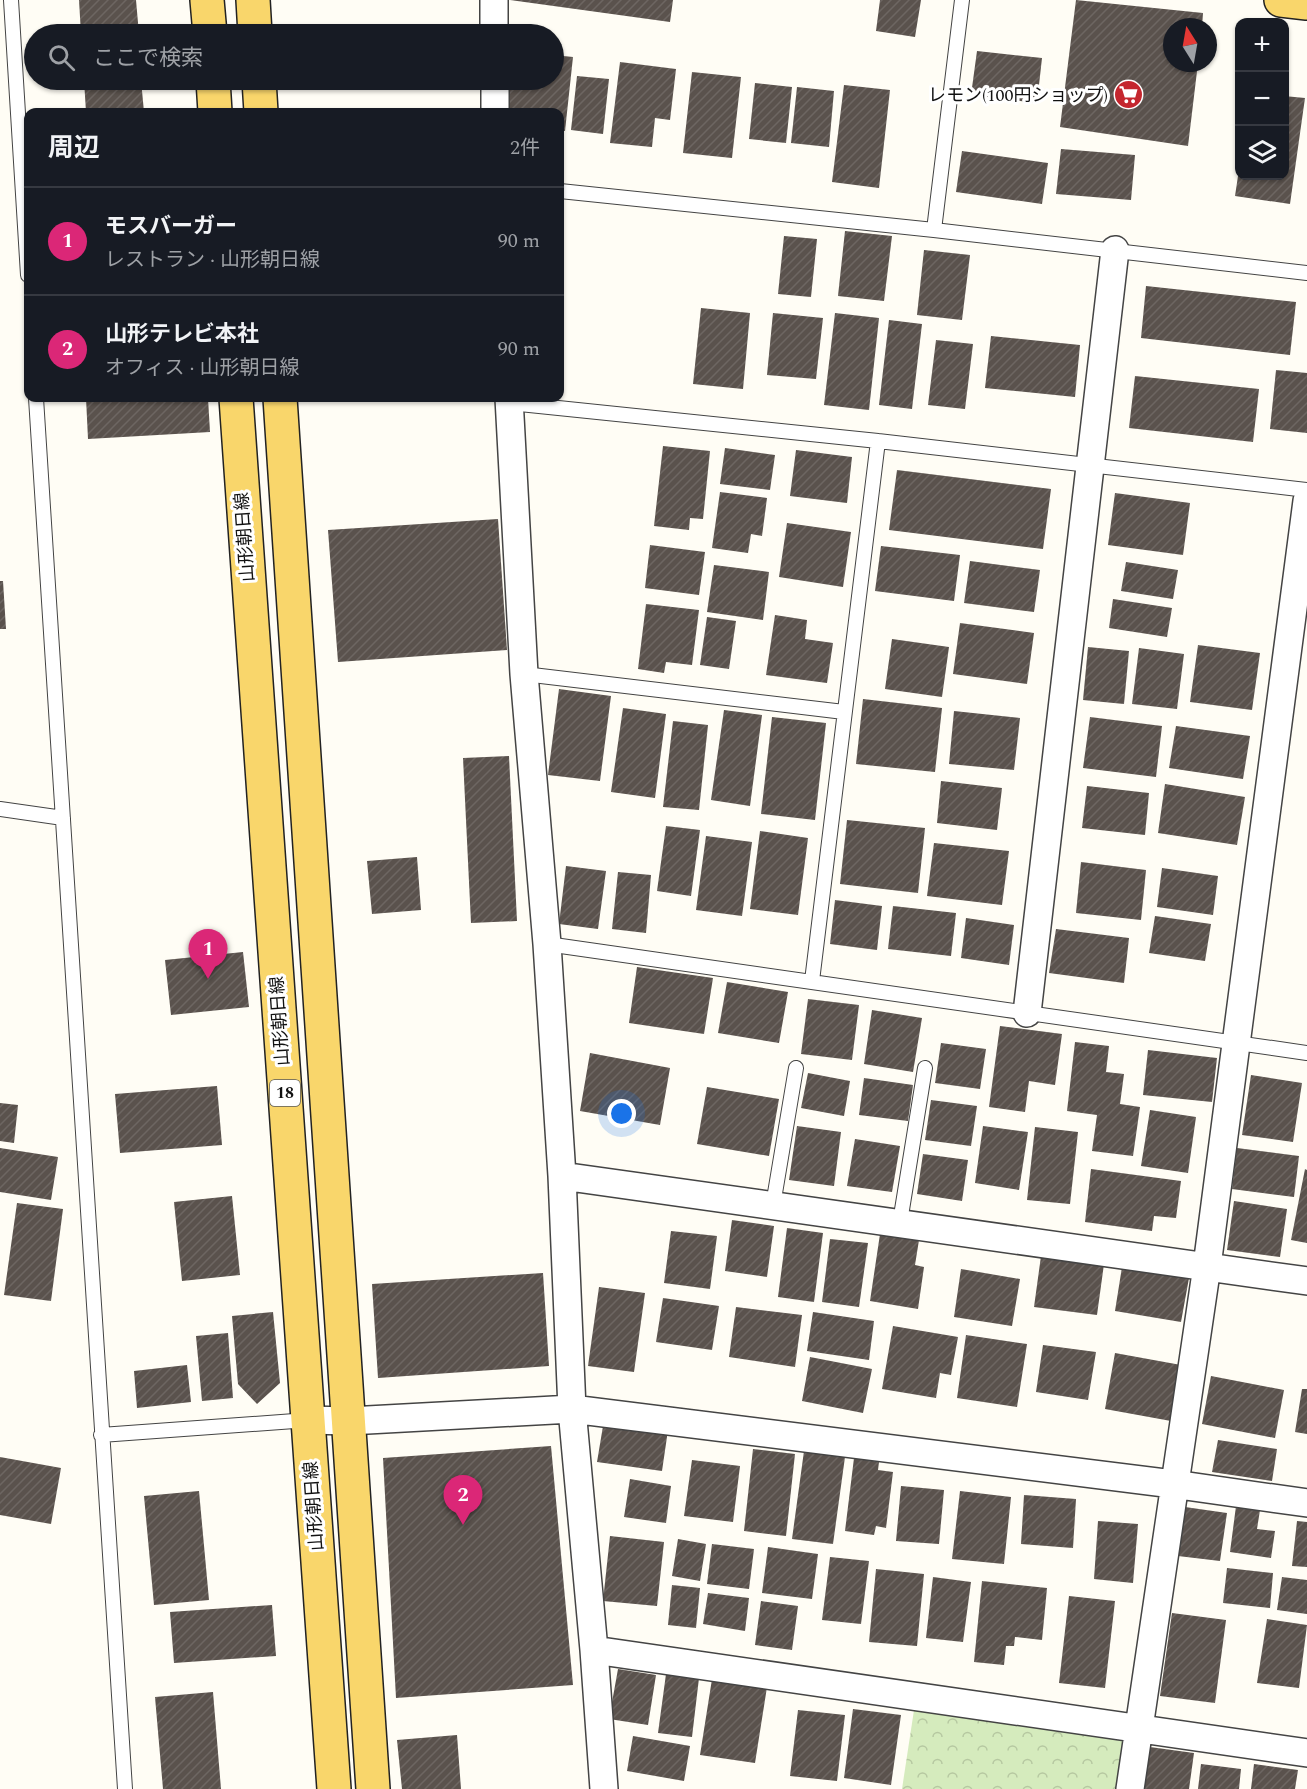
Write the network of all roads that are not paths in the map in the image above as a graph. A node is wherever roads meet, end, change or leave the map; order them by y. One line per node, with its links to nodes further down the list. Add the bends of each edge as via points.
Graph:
1 (11, 0): 18 (lane)
2 (207, 0): 8 (main road)
3 (253, 0): 9 (main road)
4 (494, 0): 10 (street)
5 (962, 0): 19 (lane)
6 (1281, 0): 7 (main road)
7 (1307, 3)
8 (209, 24)
9 (254, 24)
10 (494, 24)
11 (214, 90): 14 (main road)
12 (259, 90): 15 (main road)
13 (495, 90): 16 (street)
14 (215, 108)
15 (261, 108)
16 (495, 108)
17 (564, 191): 19 (lane)
18 (24, 210)
19 (934, 230): 20 (lane)
20 (1115, 250): 21 (lane); 28 (street)
21 (1307, 273)
22 (36, 402): 34 (lane)
23 (236, 402): 48 (main road, 山形朝日線 / 18)
24 (280, 402): 49 (main road, 18)
25 (510, 402): 31 (street)
26 (528, 402): 27 (lane)
27 (878, 441): 28 (lane); 32 (lane)
28 (1089, 465): 29 (lane); 37 (street)
29 (1307, 490)
30 (1307, 501): 38 (street)
31 (524, 674): 32 (lane); 35 (street)
32 (844, 712): 36 (lane)
33 (0, 809): 34 (lane)
34 (63, 818): 50 (lane)
35 (547, 944): 36 (lane); 42 (street)
36 (812, 981): 37 (lane)
37 (1027, 1013): 38 (lane)
38 (1236, 1045): 39 (lane); 45 (street)
39 (1307, 1053)
40 (796, 1068): 43 (lane)
41 (925, 1068): 44 (lane)
42 (562, 1176): 43 (street); 47 (street)
43 (773, 1205): 44 (street)
44 (900, 1222): 45 (street)
45 (1206, 1266): 46 (street); 51 (street)
46 (1307, 1281)
47 (572, 1409): 49 (street); 51 (street); 53 (street)
48 (308, 1420): 49 (street); 50 (lane); 57 (main road, 山形朝日線 / 18)
49 (349, 1421): 58 (main road, 18)
50 (101, 1435): 56 (lane)
51 (1173, 1484): 52 (street); 54 (street)
52 (1307, 1503)
53 (594, 1650): 54 (street); 59 (street)
54 (1139, 1730): 55 (street); 60 (street)
55 (1307, 1753)
56 (125, 1789)
57 (334, 1789)
58 (373, 1789)
59 (603, 1789)
60 (1130, 1789)

